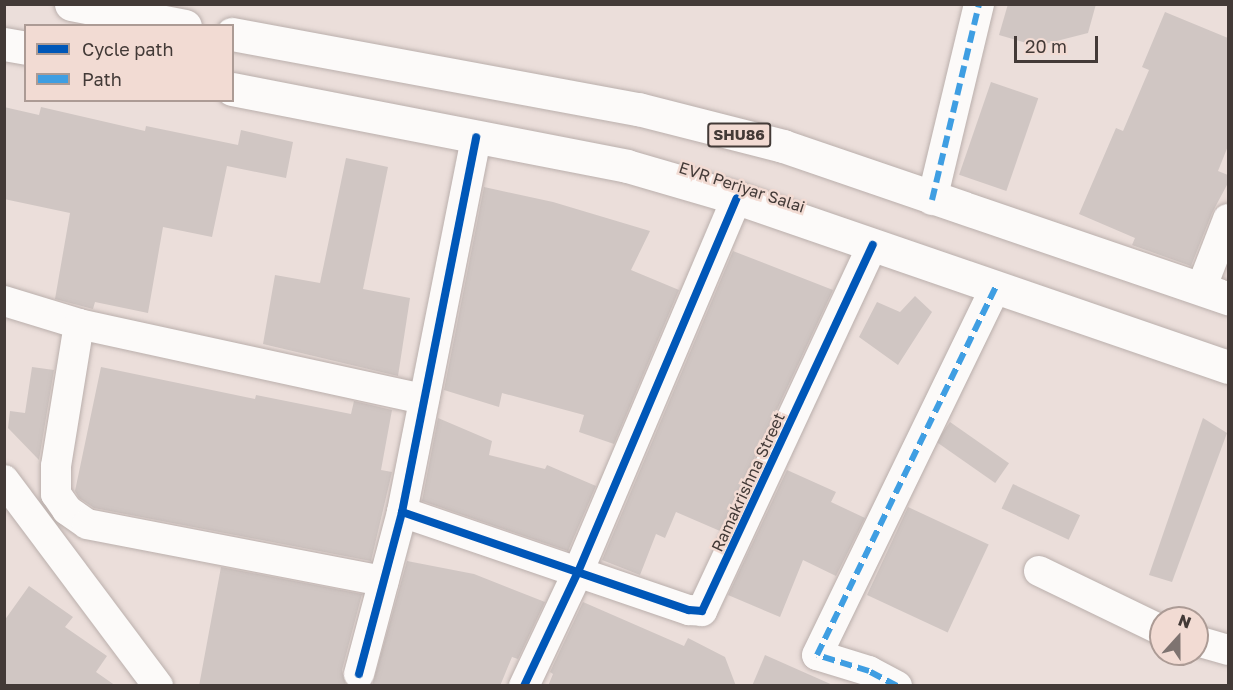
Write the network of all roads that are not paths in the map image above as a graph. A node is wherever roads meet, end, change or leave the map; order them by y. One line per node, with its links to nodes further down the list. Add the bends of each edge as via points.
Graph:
1 (71, 4): 3 (main road)
2 (979, 4): 10 (street)
3 (174, 24)
4 (234, 34): 10 (main road, SHU86, via 638,109 783,146)
5 (4, 44): 6 (main road)
6 (24, 48)
7 (234, 89): 8 (main road, EVR Periyar Salai)
8 (476, 137): 9 (main road, EVR Periyar Salai, via 627,166); 18 (street)
9 (737, 198): 12 (main road, EVR Periyar Salai); 22 (street)
10 (932, 200): 14 (main road, SHU86)
11 (1228, 219): 14 (street)
12 (873, 245): 13 (main road, EVR Periyar Salai); 22 (street, Ramakrishna Street, via 702,611 688,610)
13 (996, 287): 17 (main road, EVR Periyar Salai); 30 (street, via 817,655 869,671)
14 (1220, 292)
15 (4, 301): 16 (street)
16 (79, 324): 18 (street); 23 (street, via 56,466 57,494 67,510 87,524)
17 (1228, 367)
18 (423, 399): 20 (street)
19 (4, 480): 28 (street)
20 (402, 512): 22 (street); 23 (street)
21 (1039, 571): 24 (street)
22 (578, 572): 29 (street)
23 (384, 580): 27 (street)
24 (1149, 624)
25 (1209, 644): 26 (street)
26 (1228, 650)
27 (359, 674)
28 (158, 686)
29 (524, 686)
30 (897, 686)

